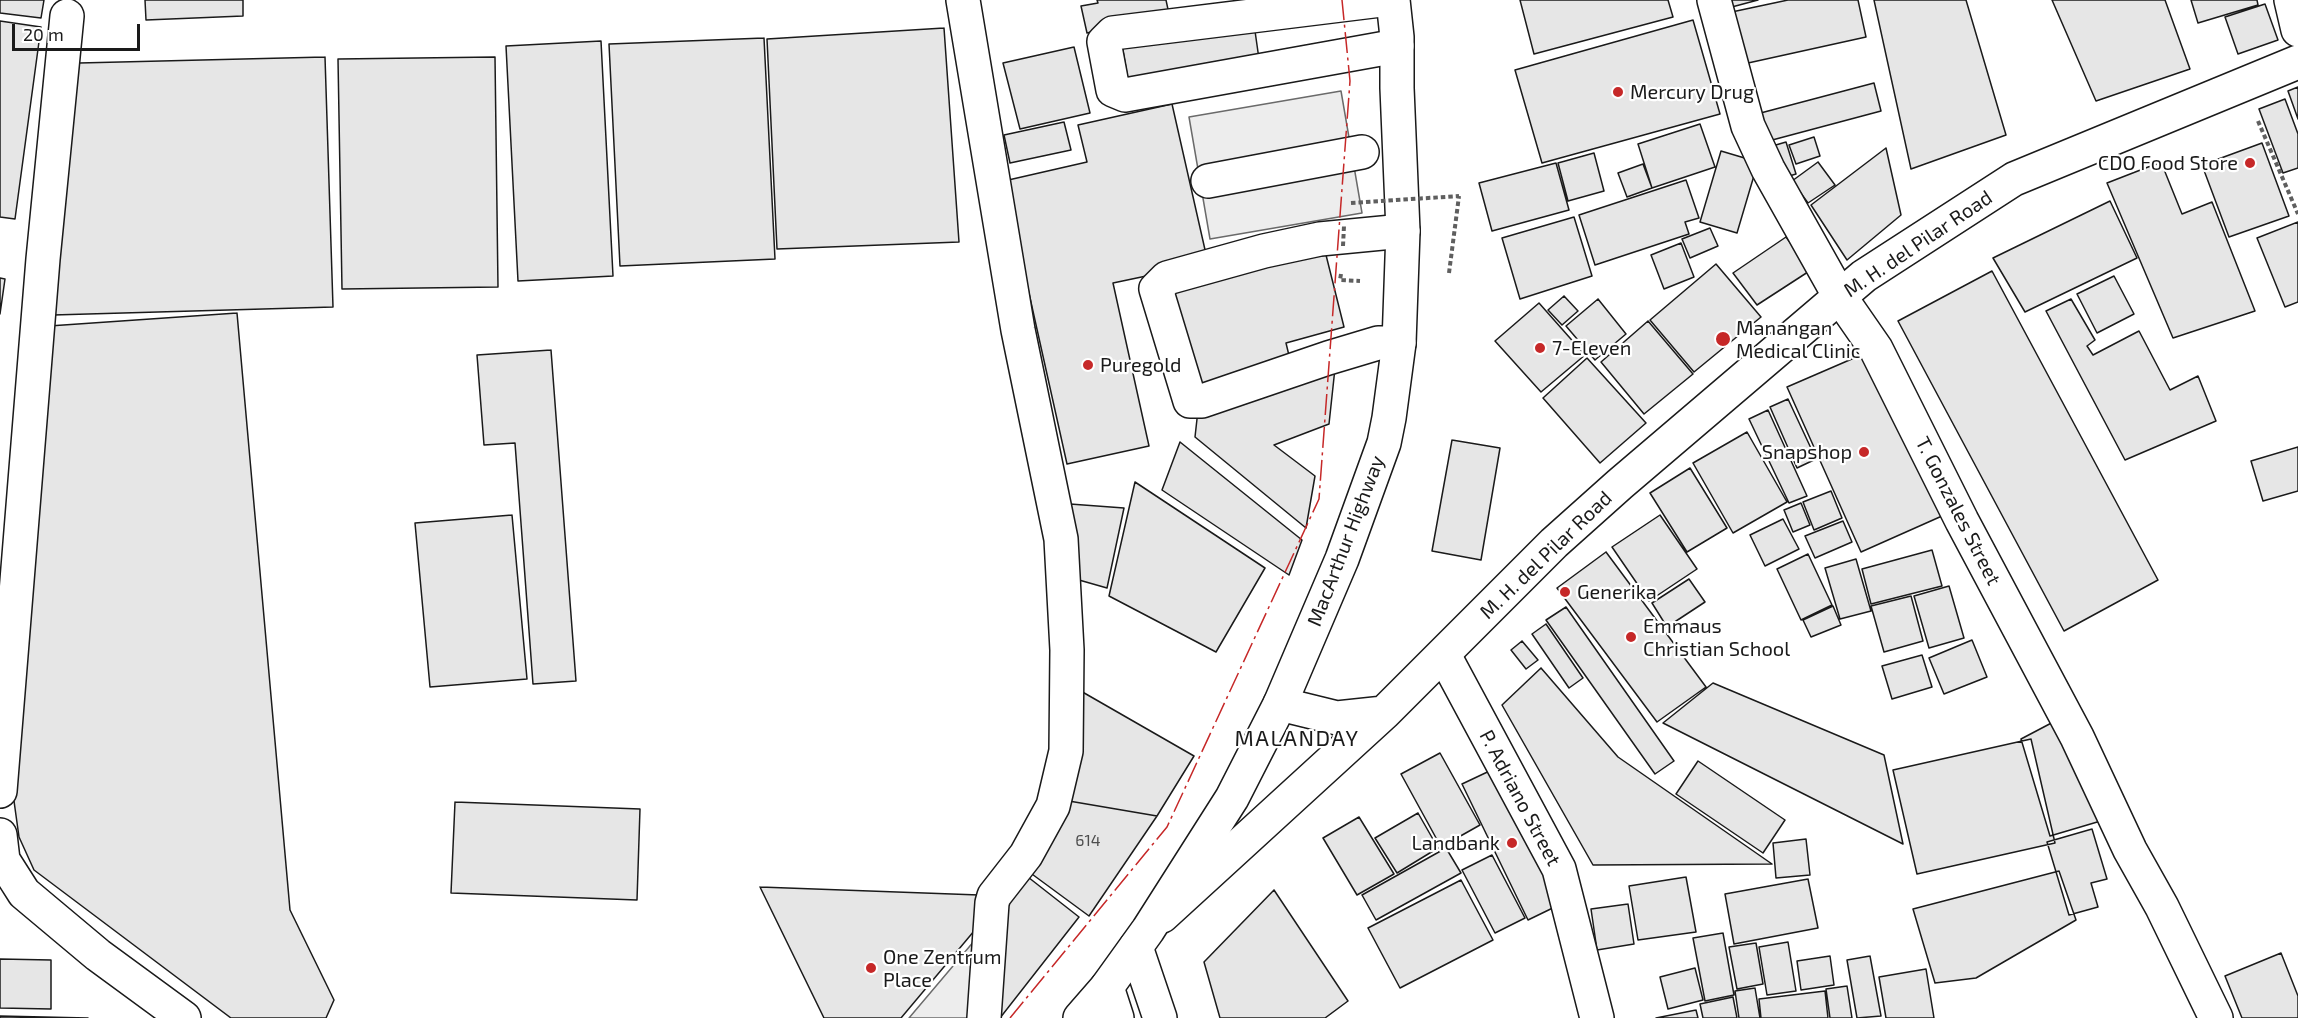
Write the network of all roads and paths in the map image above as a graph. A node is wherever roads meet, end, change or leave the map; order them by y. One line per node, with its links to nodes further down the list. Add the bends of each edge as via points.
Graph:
1 (963, 0): 31 (main road, via 1018,330 1061,539 1067,650 1066,751 1053,806 1026,855 994,896)
2 (1380, 0): 8 (main road, via 1113,33 1104,42 1113,90 1125,95)
3 (1393, 0): 8 (main road, MacArthur Highway)
4 (1714, 0): 21 (main road, T. Gonzales Street, via 1748,126)
5 (2291, 0): 7 (main road)
6 (67, 16): 26 (main road)
7 (2298, 30)
8 (1397, 46): 16 (main road, MacArthur Highway)
9 (2298, 62): 10 (main road, M. H. del Pilar Road)
10 (2244, 86): 14 (path); 21 (main road, M. H. del Pilar Road, via 2014,179 1864,276)
11 (1362, 152): 12 (main road)
12 (1208, 181)
13 (1351, 203): 18 (path, bridge, via 1459,196)
14 (2298, 214)
15 (1344, 226): 17 (path, bridge)
16 (1403, 231): 22 (main road, MacArthur Highway); 22 (main road, via 1320,239 1264,251 1167,278 1156,289 1190,400 1202,401 1378,343)
17 (1342, 246)
18 (1449, 273)
19 (1340, 280): 20 (path)
20 (1360, 281)
21 (1840, 297): 23 (main road, M. H. del Pilar Road, via 1554,543); 36 (main road, T. Gonzales Street, via 1876,349)
22 (1399, 343): 24 (main road, MacArthur Highway, via 1384,443 1342,559)
23 (1444, 655): 25 (main road, M. H. del Pilar Road); 35 (main road, P. Adriano Street, via 1559,869)
24 (1280, 704): 25 (main road, via 1337,718); 28 (main road, MacArthur Highway, via 1232,798)
25 (1384, 713): 28 (main road, M. H. del Pilar Road)
26 (0, 791)
27 (0, 835): 30 (main road, via 3,860 24,893 98,955)
28 (1142, 938): 29 (main road, MacArthur Highway); 34 (main road)
29 (1107, 987): 32 (main road, MacArthur Highway); 33 (main road)
30 (184, 1018)
31 (984, 1018)
32 (1080, 1018)
33 (1117, 1018)
34 (1160, 1018)
35 (1597, 1018)
36 (2216, 1018)

